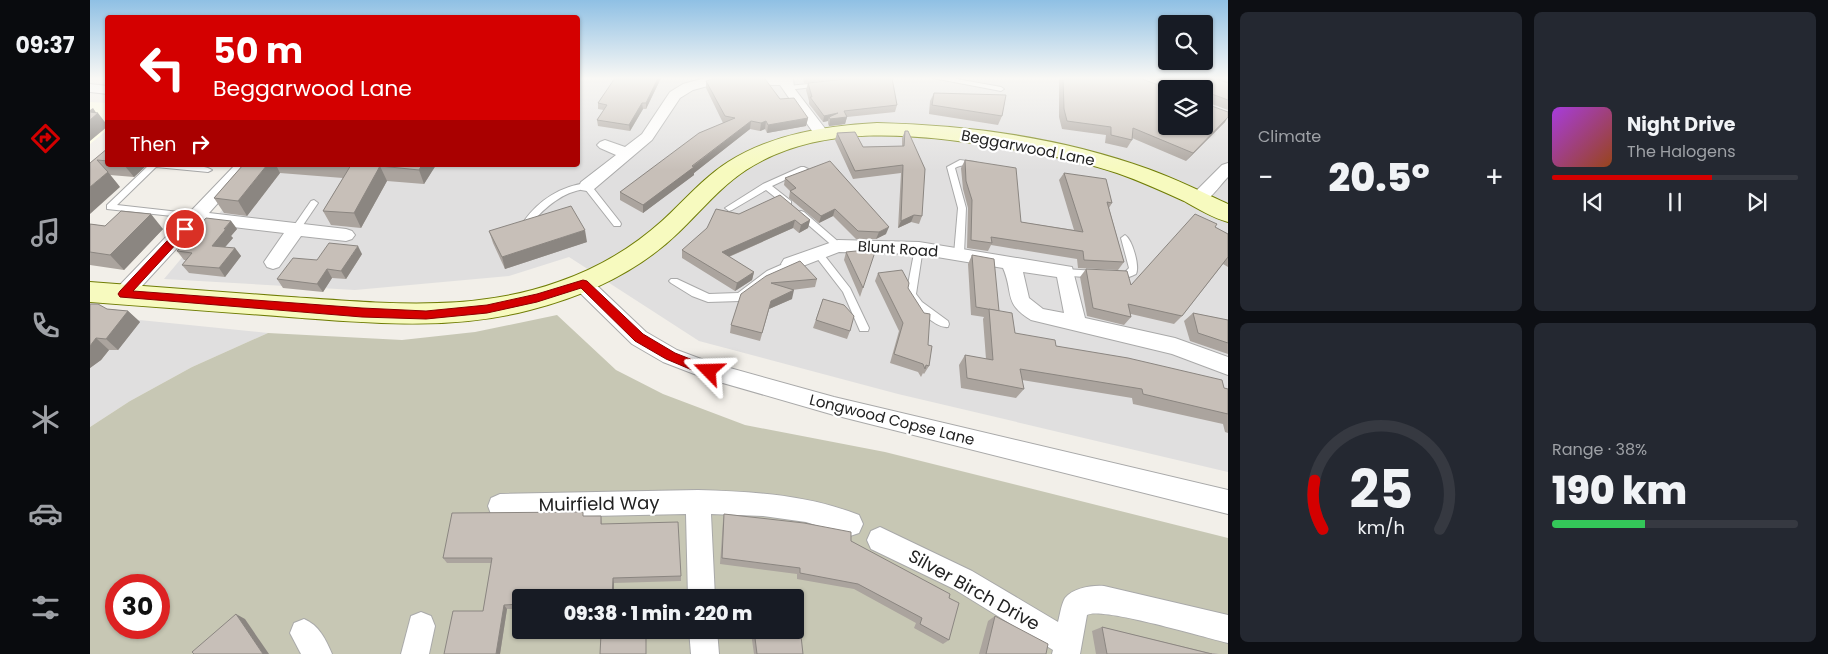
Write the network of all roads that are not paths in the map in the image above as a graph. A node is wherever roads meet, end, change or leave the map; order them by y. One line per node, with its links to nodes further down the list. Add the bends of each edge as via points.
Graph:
1 (666, 109): 5 (street, via 647,137)
2 (804, 109): 3 (street)
3 (822, 135): 15 (street, Beggarwood Lane, via 909,129 1025,144 1121,167); 34 (street, Beggarwood Lane, via 767,150 736,167 709,186 660,236 620,265)
4 (605, 145): 5 (street)
5 (628, 154): 13 (street)
6 (977, 164): 28 (lane, via 960,162 951,167 962,208)
7 (154, 167): 19 (lane, via 110,207)
8 (177, 167): 12 (lane)
9 (242, 167): 19 (street)
10 (1228, 168): 15 (street)
11 (804, 169): 14 (lane)
12 (208, 170)
13 (587, 186): 20 (lane, via 562,191 542,205); 21 (lane)
14 (766, 186): 17 (lane); 25 (lane)
15 (1198, 199): 18 (street, Beggarwood Lane)
16 (314, 203): 22 (lane)
17 (729, 208)
18 (1228, 214)
19 (197, 217): 22 (street); 36 (street)
20 (528, 221)
21 (617, 224)
22 (296, 230): 23 (street); 29 (street)
23 (346, 235)
24 (1125, 238): 32 (lane, via 1134,268 1132,272 1126,275)
25 (838, 246): 26 (street, Blunt Road); 27 (street, Blunt Road)
26 (919, 248): 28 (street, Blunt Road); 38 (lane, via 911,295)
27 (818, 253): 31 (street, Blunt Road); 39 (lane, via 846,290)
28 (959, 254): 30 (street, Blunt Road)
29 (273, 262)
30 (1009, 263): 32 (street, Blunt Road); 37 (street, via 1014,272 1018,299 1026,309 1038,316)
31 (790, 264): 33 (lane, via 770,272 740,297 708,298)
32 (1066, 272): 37 (street)
33 (674, 281)
34 (583, 284): 36 (street, Beggarwood Lane, via 487,309 426,315); 42 (street, Longwood Copse Lane, via 639,338 670,356 709,371 834,406)
35 (90, 292): 36 (street, Beggarwood Lane)
36 (123, 294)
37 (1076, 323): 40 (street, via 1175,346)
38 (944, 324)
39 (864, 328)
40 (1228, 366)
41 (698, 502): 43 (street, Muirfield Way); 44 (street, Muirfield Way, via 763,504 806,510); 46 (street)
42 (1228, 502)
43 (500, 506)
44 (850, 524)
45 (880, 540): 50 (street, Silver Birch Drive, via 963,580)
46 (702, 589)
47 (420, 626): 51 (street)
48 (1228, 629): 50 (street, Silver Birch Drive, via 1095,598 1080,602 1075,608)
49 (704, 639): 52 (street)
50 (1066, 648)
51 (415, 654)
52 (705, 654)

